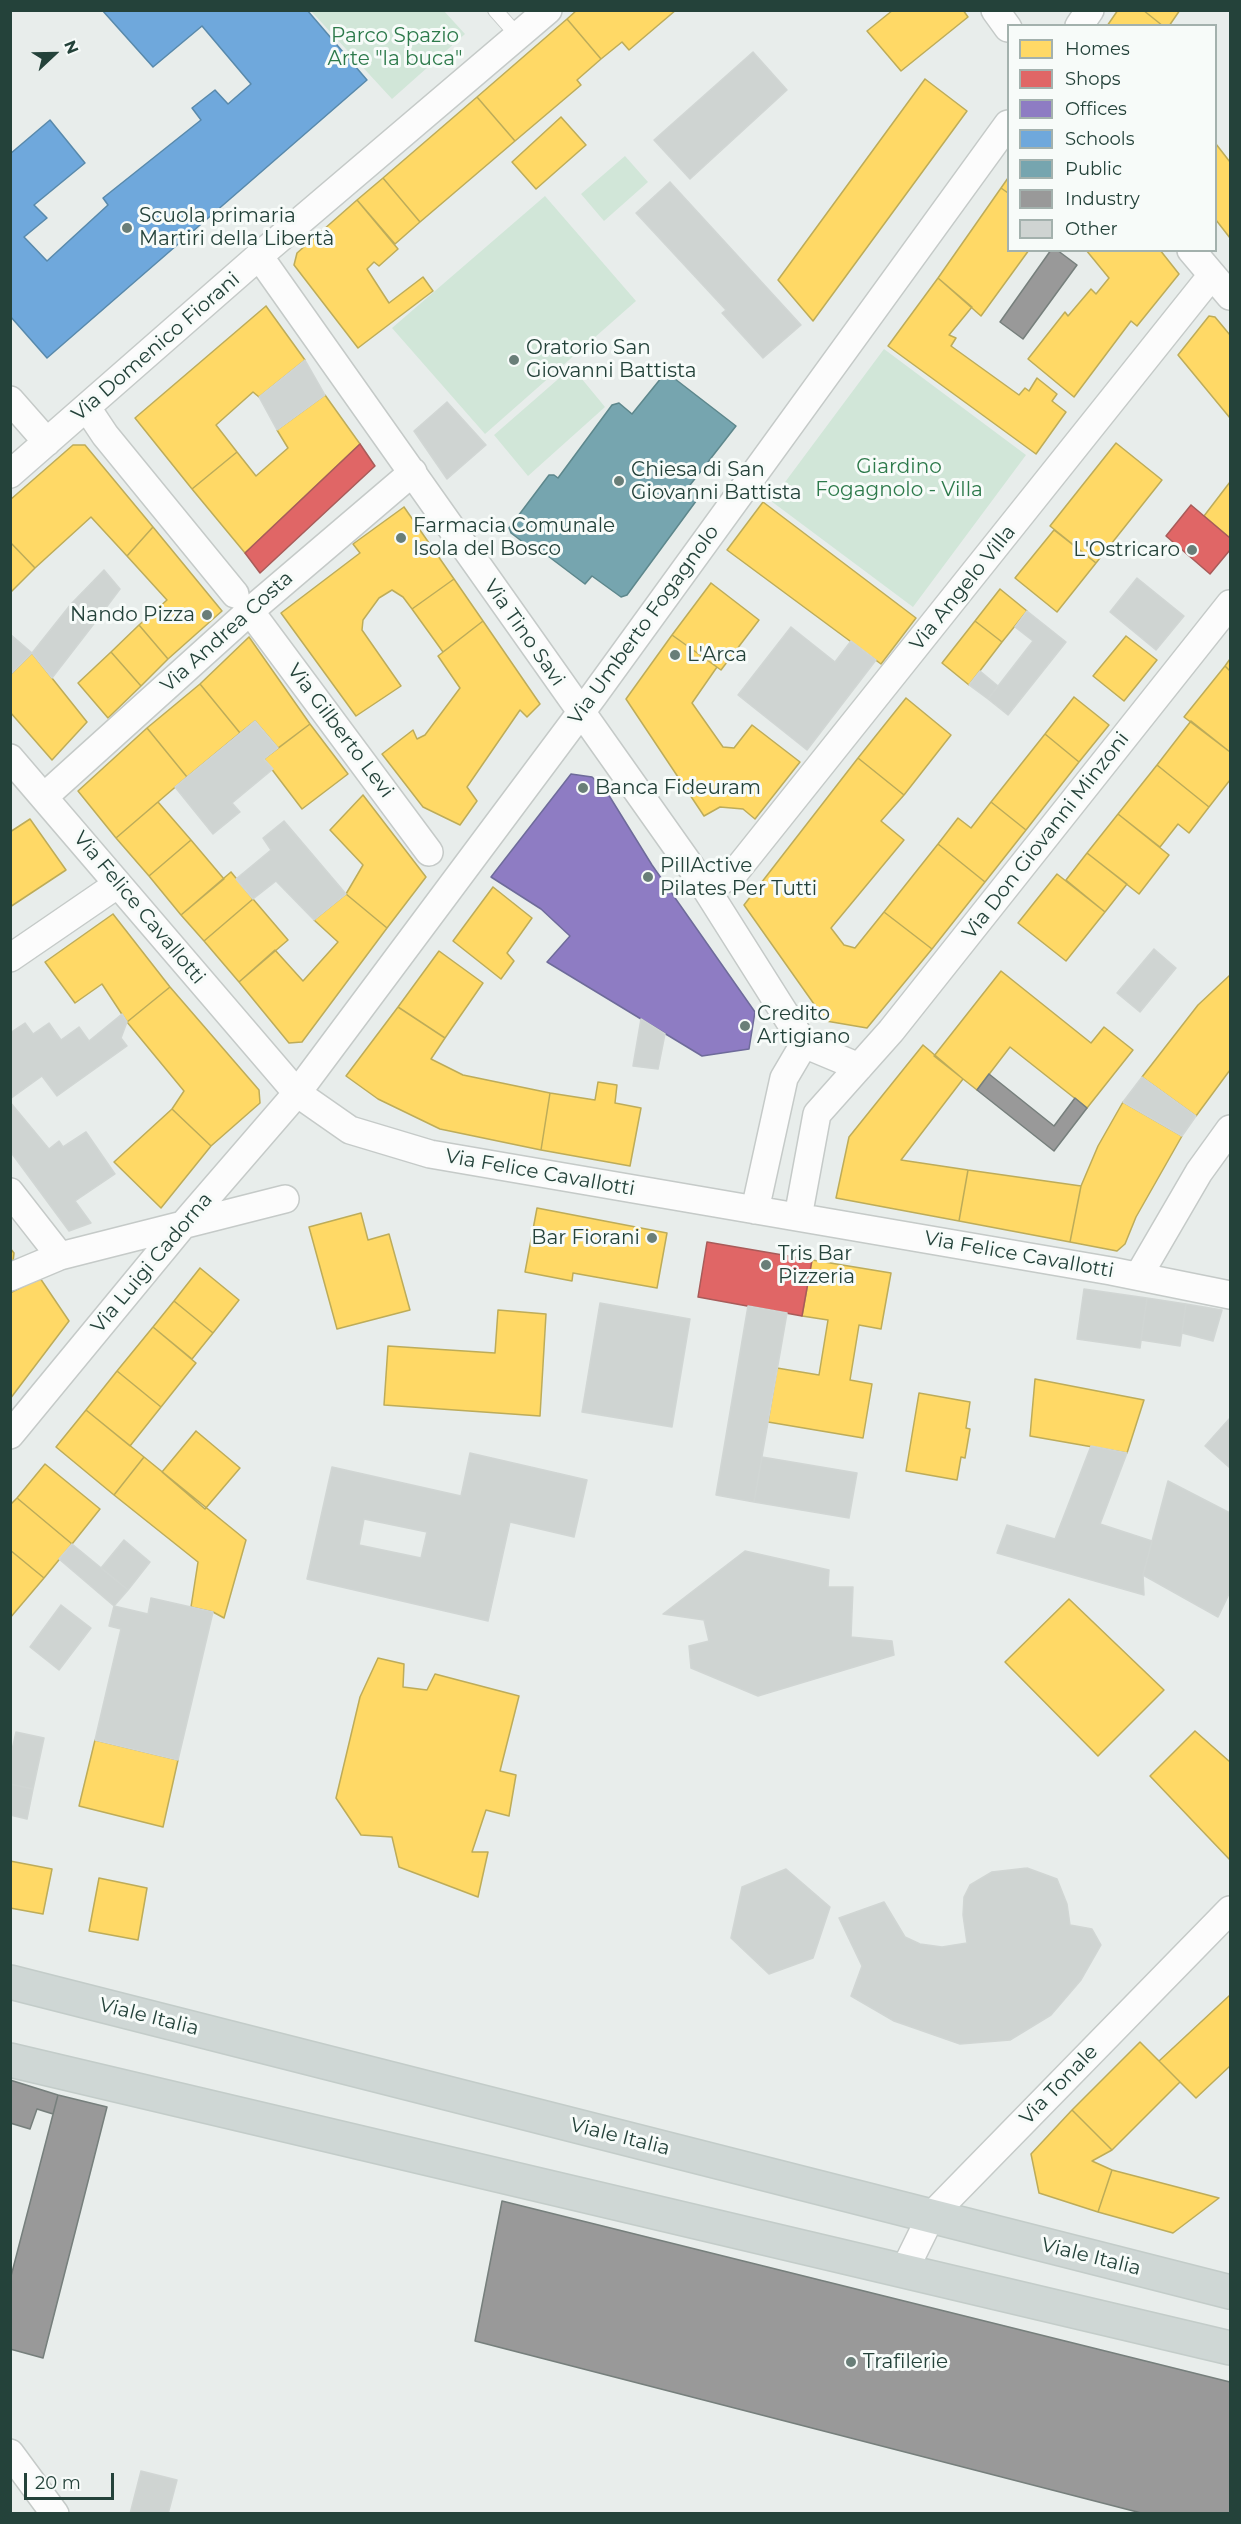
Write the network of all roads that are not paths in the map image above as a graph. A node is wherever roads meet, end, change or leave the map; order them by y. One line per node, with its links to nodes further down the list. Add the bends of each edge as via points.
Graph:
1 (495, 10): 7 (lane)
2 (548, 10): 7 (street, Via Domenico Fiorani)
3 (994, 10): 6 (street)
4 (1090, 10): 5 (street)
5 (1080, 24)
6 (1007, 27)
7 (518, 36): 10 (street, Via Domenico Fiorani)
8 (1007, 125): 20 (street, Via Umberto Fogagnolo)
9 (1193, 252): 11 (street)
10 (259, 256): 14 (street, Via Domenico Fiorani); 16 (street, Via Tino Savi)
11 (1212, 275): 12 (street); 25 (street, Via Angelo Villa, via 736,871 721,881)
12 (1230, 296)
13 (10, 400): 15 (street)
14 (87, 408): 15 (street, Via Domenico Fiorani); 18 (street, Via Gilberto Levi)
15 (47, 442): 17 (street, Via Domenico Fiorani)
16 (413, 472): 18 (street, Via Andrea Costa); 20 (street, Via Tino Savi)
17 (10, 474)
18 (242, 602): 22 (street, Via Andrea Costa); 23 (street, Via Gilberto Levi)
19 (1230, 604): 28 (street, Via Don Giovanni Minzoni)
20 (580, 713): 25 (street, Via Tino Savi); 29 (street, Via Umberto Fogagnolo)
21 (10, 758): 22 (street, Via Felice Cavallotti)
22 (45, 796): 24 (street, Via Felice Cavallotti)
23 (429, 852)
24 (118, 884): 26 (street); 29 (street, Via Felice Cavallotti)
25 (703, 885): 27 (street, Via Tino Savi)
26 (10, 958)
27 (804, 1044): 28 (street); 33 (street, via 784,1078)
28 (859, 1067): 34 (street, Via Don Giovanni Minzoni, via 817,1114)
29 (297, 1093): 33 (street, Via Felice Cavallotti, via 350,1130 430,1154); 35 (street, Via Luigi Cadorna)
30 (1230, 1129): 37 (street, via 1199,1172)
31 (10, 1192): 36 (street)
32 (285, 1199): 35 (street)
33 (755, 1210): 34 (street, Via Felice Cavallotti)
34 (798, 1217): 37 (street, Via Felice Cavallotti)
35 (183, 1225): 36 (street); 40 (street, Via Luigi Cadorna)
36 (60, 1256): 38 (street)
37 (1139, 1275): 39 (street, Via Felice Cavallotti)
38 (10, 1277)
39 (1230, 1295)
40 (10, 1436)
41 (1230, 1910): 44 (street, Via Tonale)
42 (10, 1982): 44 (main road, Viale Italia)
43 (10, 2060): 45 (main road)
44 (931, 2216): 45 (street, Via Tonale); 46 (main road, Viale Italia)
45 (904, 2271): 47 (main road)
46 (1230, 2292)
47 (1230, 2348)
48 (10, 2453): 49 (street)
49 (55, 2514)

